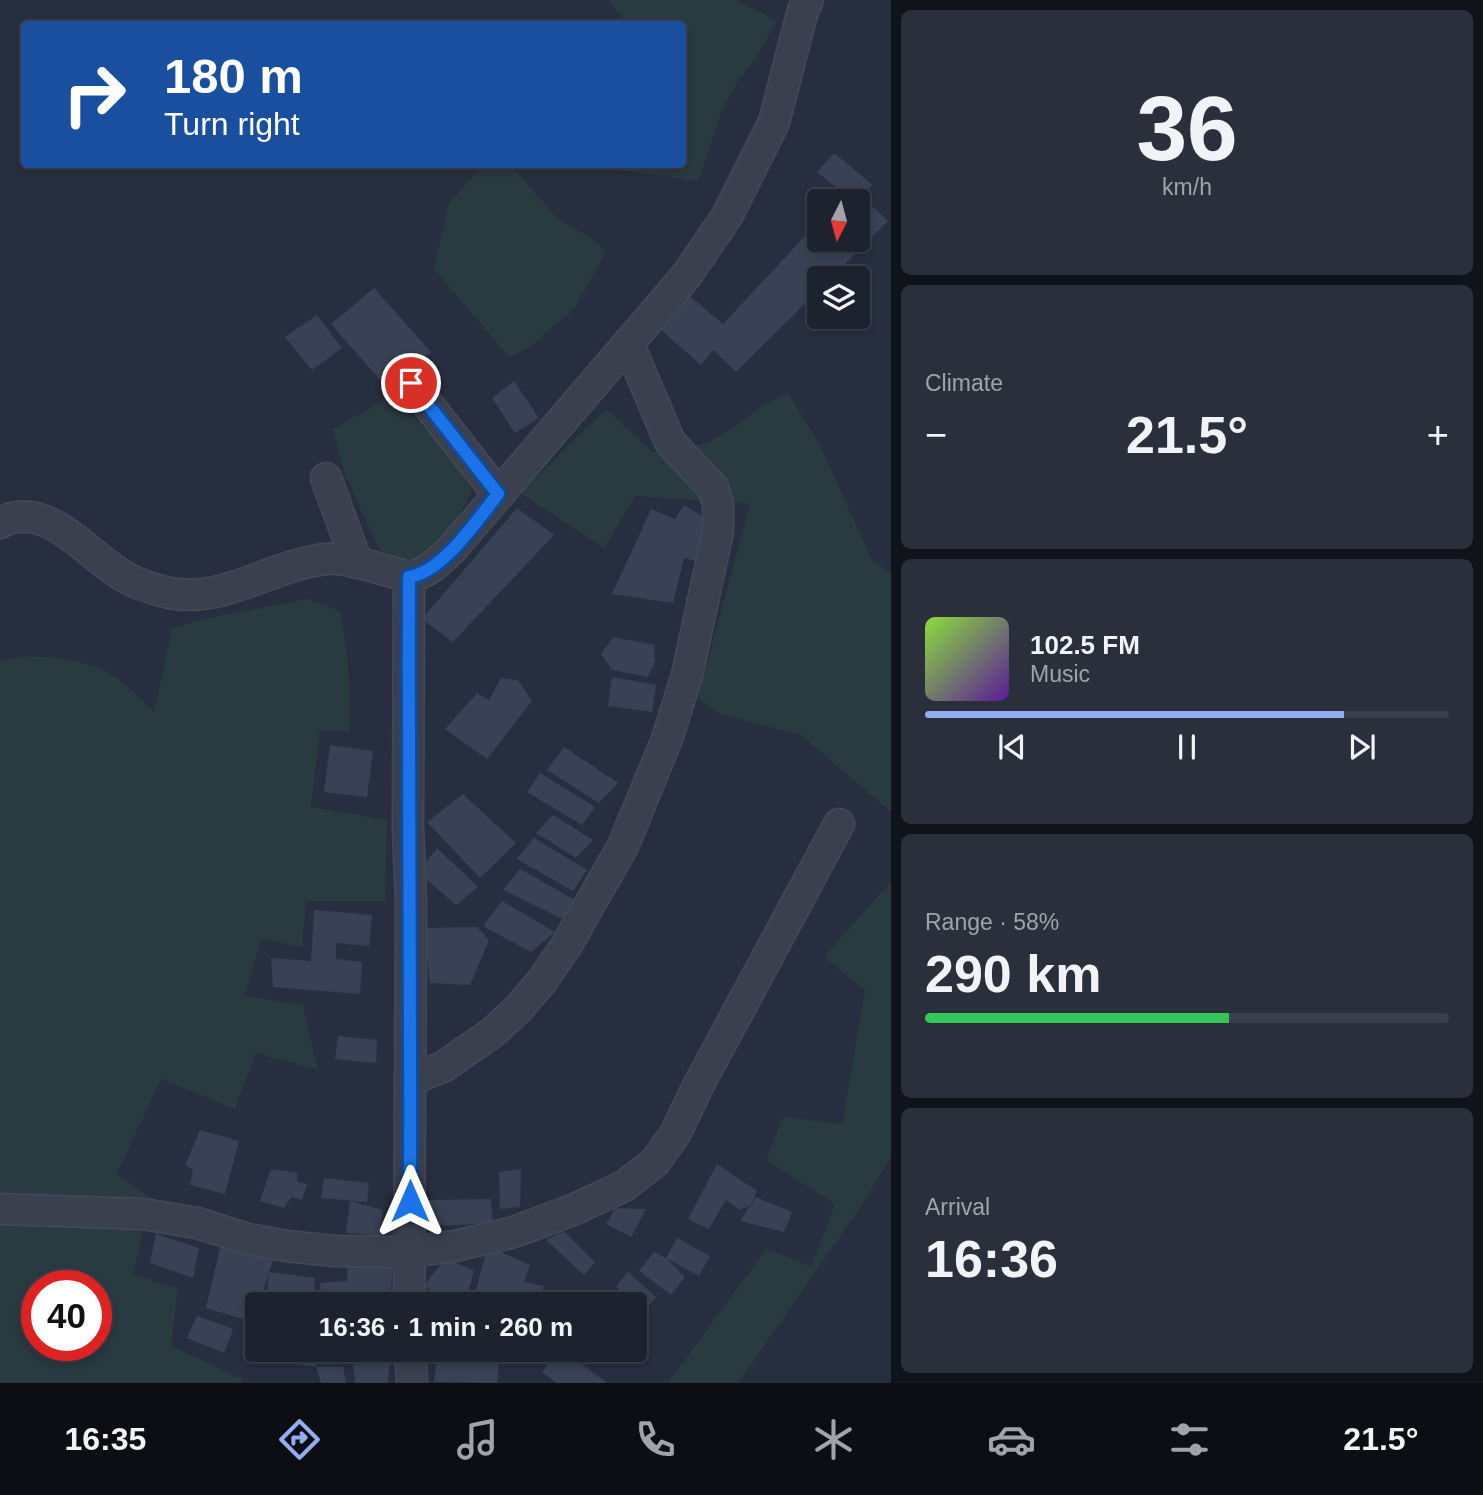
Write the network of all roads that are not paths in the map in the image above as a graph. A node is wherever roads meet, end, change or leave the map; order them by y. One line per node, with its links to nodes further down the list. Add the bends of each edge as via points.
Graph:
1 (808, 0): 2 (street, via 774,122 727,216 693,266)
2 (628, 344): 5 (street); 10 (street, via 670,442 713,488 718,504 718,531 687,675 624,846 566,946 542,981 484,1040 443,1067)
3 (411, 383): 5 (street)
4 (326, 478): 7 (street)
5 (498, 494): 8 (street, via 450,551 420,575)
6 (0, 523): 7 (street, via 10,517 32,517 50,523 121,575 145,587 191,596 296,565 328,559)
7 (356, 563): 8 (street)
8 (409, 577): 10 (street)
9 (839, 824): 12 (street, via 675,1134 655,1163 624,1186 514,1232)
10 (410, 1080): 12 (street)
11 (0, 1209): 12 (street, via 143,1214 287,1246)
12 (410, 1252): 13 (street)
13 (409, 1292)
14 (411, 1362): 15 (street)
15 (412, 1383)

